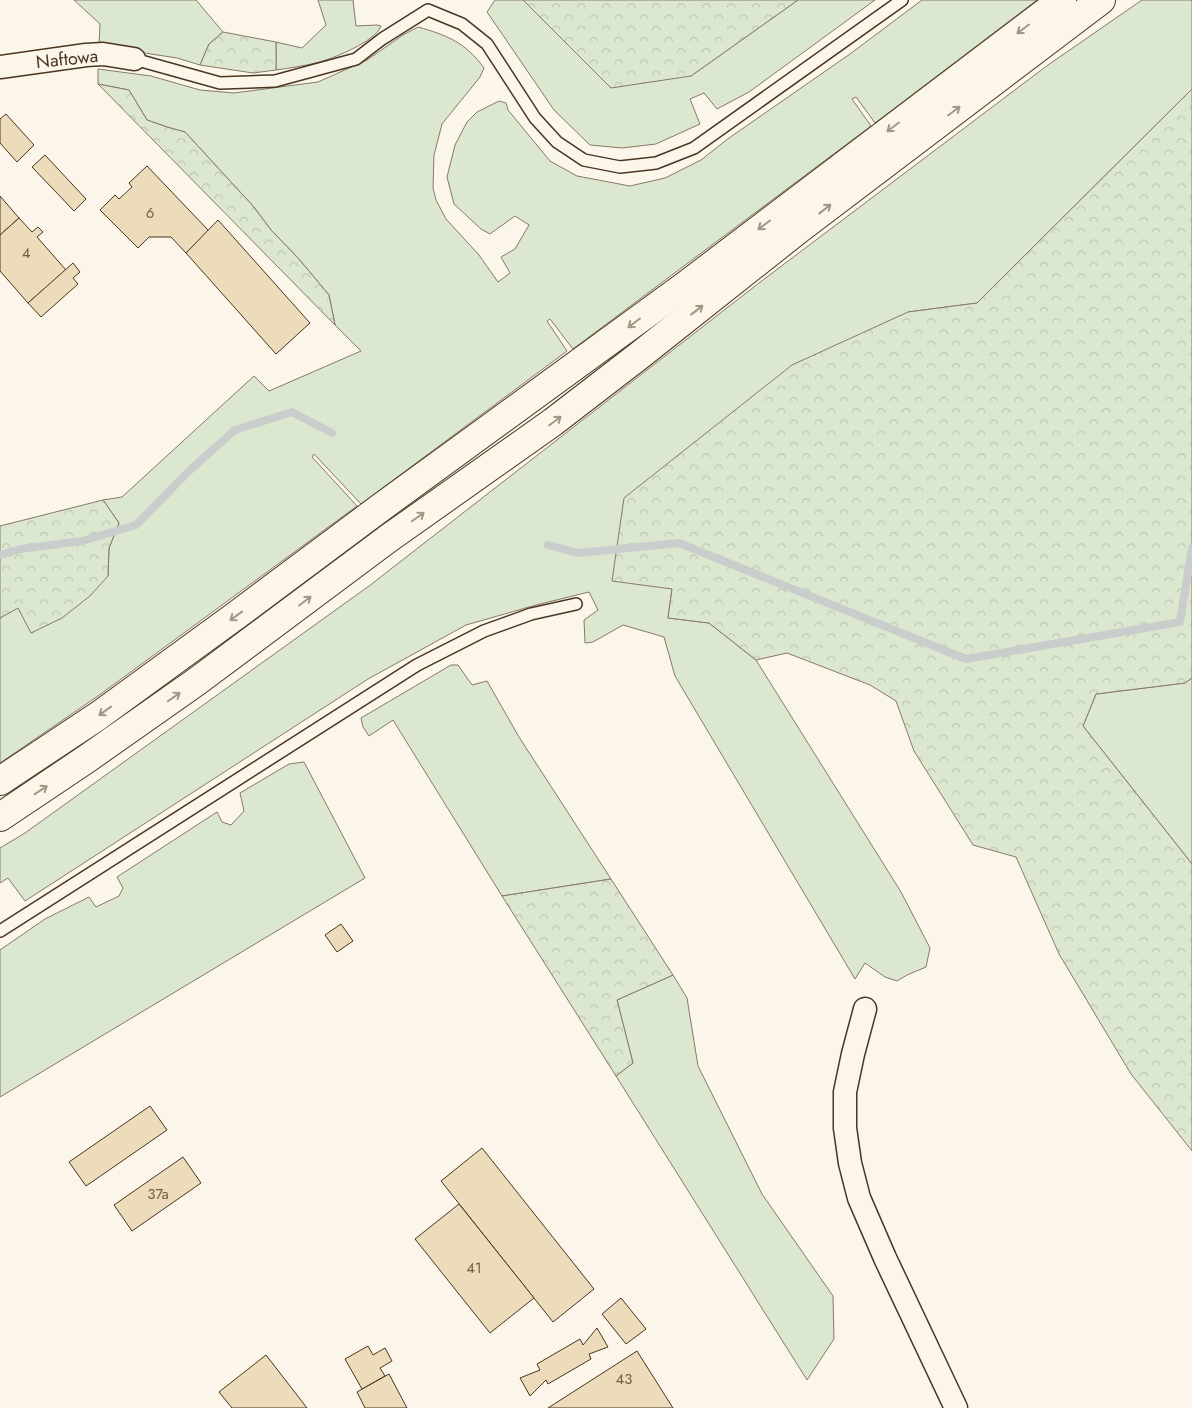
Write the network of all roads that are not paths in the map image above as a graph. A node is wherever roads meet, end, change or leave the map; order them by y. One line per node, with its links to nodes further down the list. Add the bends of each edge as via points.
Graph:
1 (902, 0): 4 (lane, via 694,148 656,164 620,168 584,160 557,142 535,118 487,44 462,24 428,10 356,59 276,80 220,84)
2 (1062, 0): 7 (main road, one-way to 7, via 654,308 238,614 98,716)
3 (1101, 0): 8 (main road, one-way to 3, via 196,682 389,538 554,422 822,211)
4 (134, 59): 5 (street, Naftowa, via 86,55)
5 (0, 67)
6 (576, 604): 9 (lane, via 531,614 484,631 417,665)
7 (0, 781)
8 (0, 817)
9 (0, 931)
10 (865, 1009): 11 (street, via 846,1092 845,1128 850,1163 859,1198 884,1258)
11 (956, 1408)

